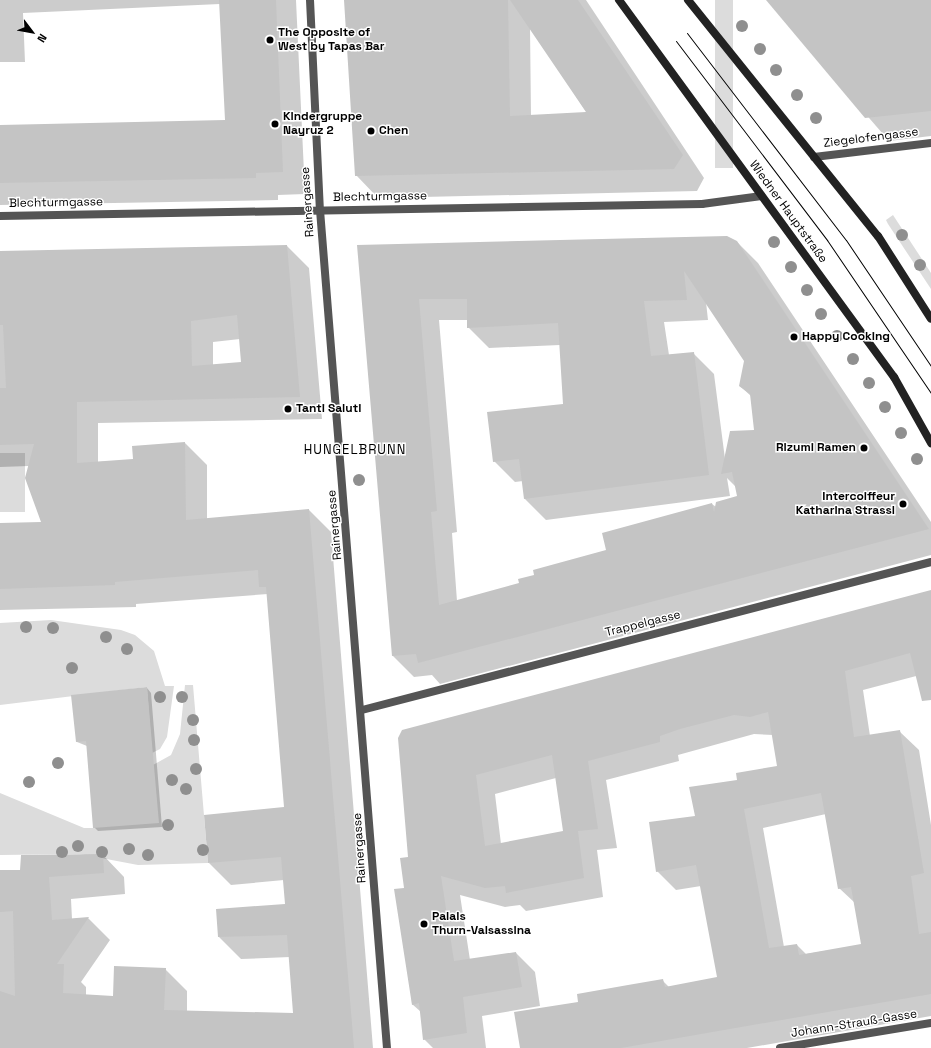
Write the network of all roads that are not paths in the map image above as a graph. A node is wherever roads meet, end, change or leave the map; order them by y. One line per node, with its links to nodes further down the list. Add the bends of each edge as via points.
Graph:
1 (310, 0): 7 (street, Rainergasse)
2 (619, 0): 6 (main road, Wiedner Hauptstraße)
3 (688, 0): 5 (main road)
4 (931, 143): 5 (street, Ziegelofengasse)
5 (814, 157): 9 (main road, via 878,236)
6 (761, 196): 7 (street, Blechturmgasse, via 702,204); 10 (main road, Wiedner Hauptstraße, via 894,377)
7 (320, 210): 8 (street, Blechturmgasse); 12 (street, Rainergasse)
8 (0, 216)
9 (931, 320)
10 (931, 443)
11 (931, 562): 12 (street, Trappelgasse)
12 (362, 710): 14 (street, Rainergasse)
13 (931, 1023): 15 (street, Johann-Strauß-Gasse)
14 (387, 1048)
15 (780, 1048)

